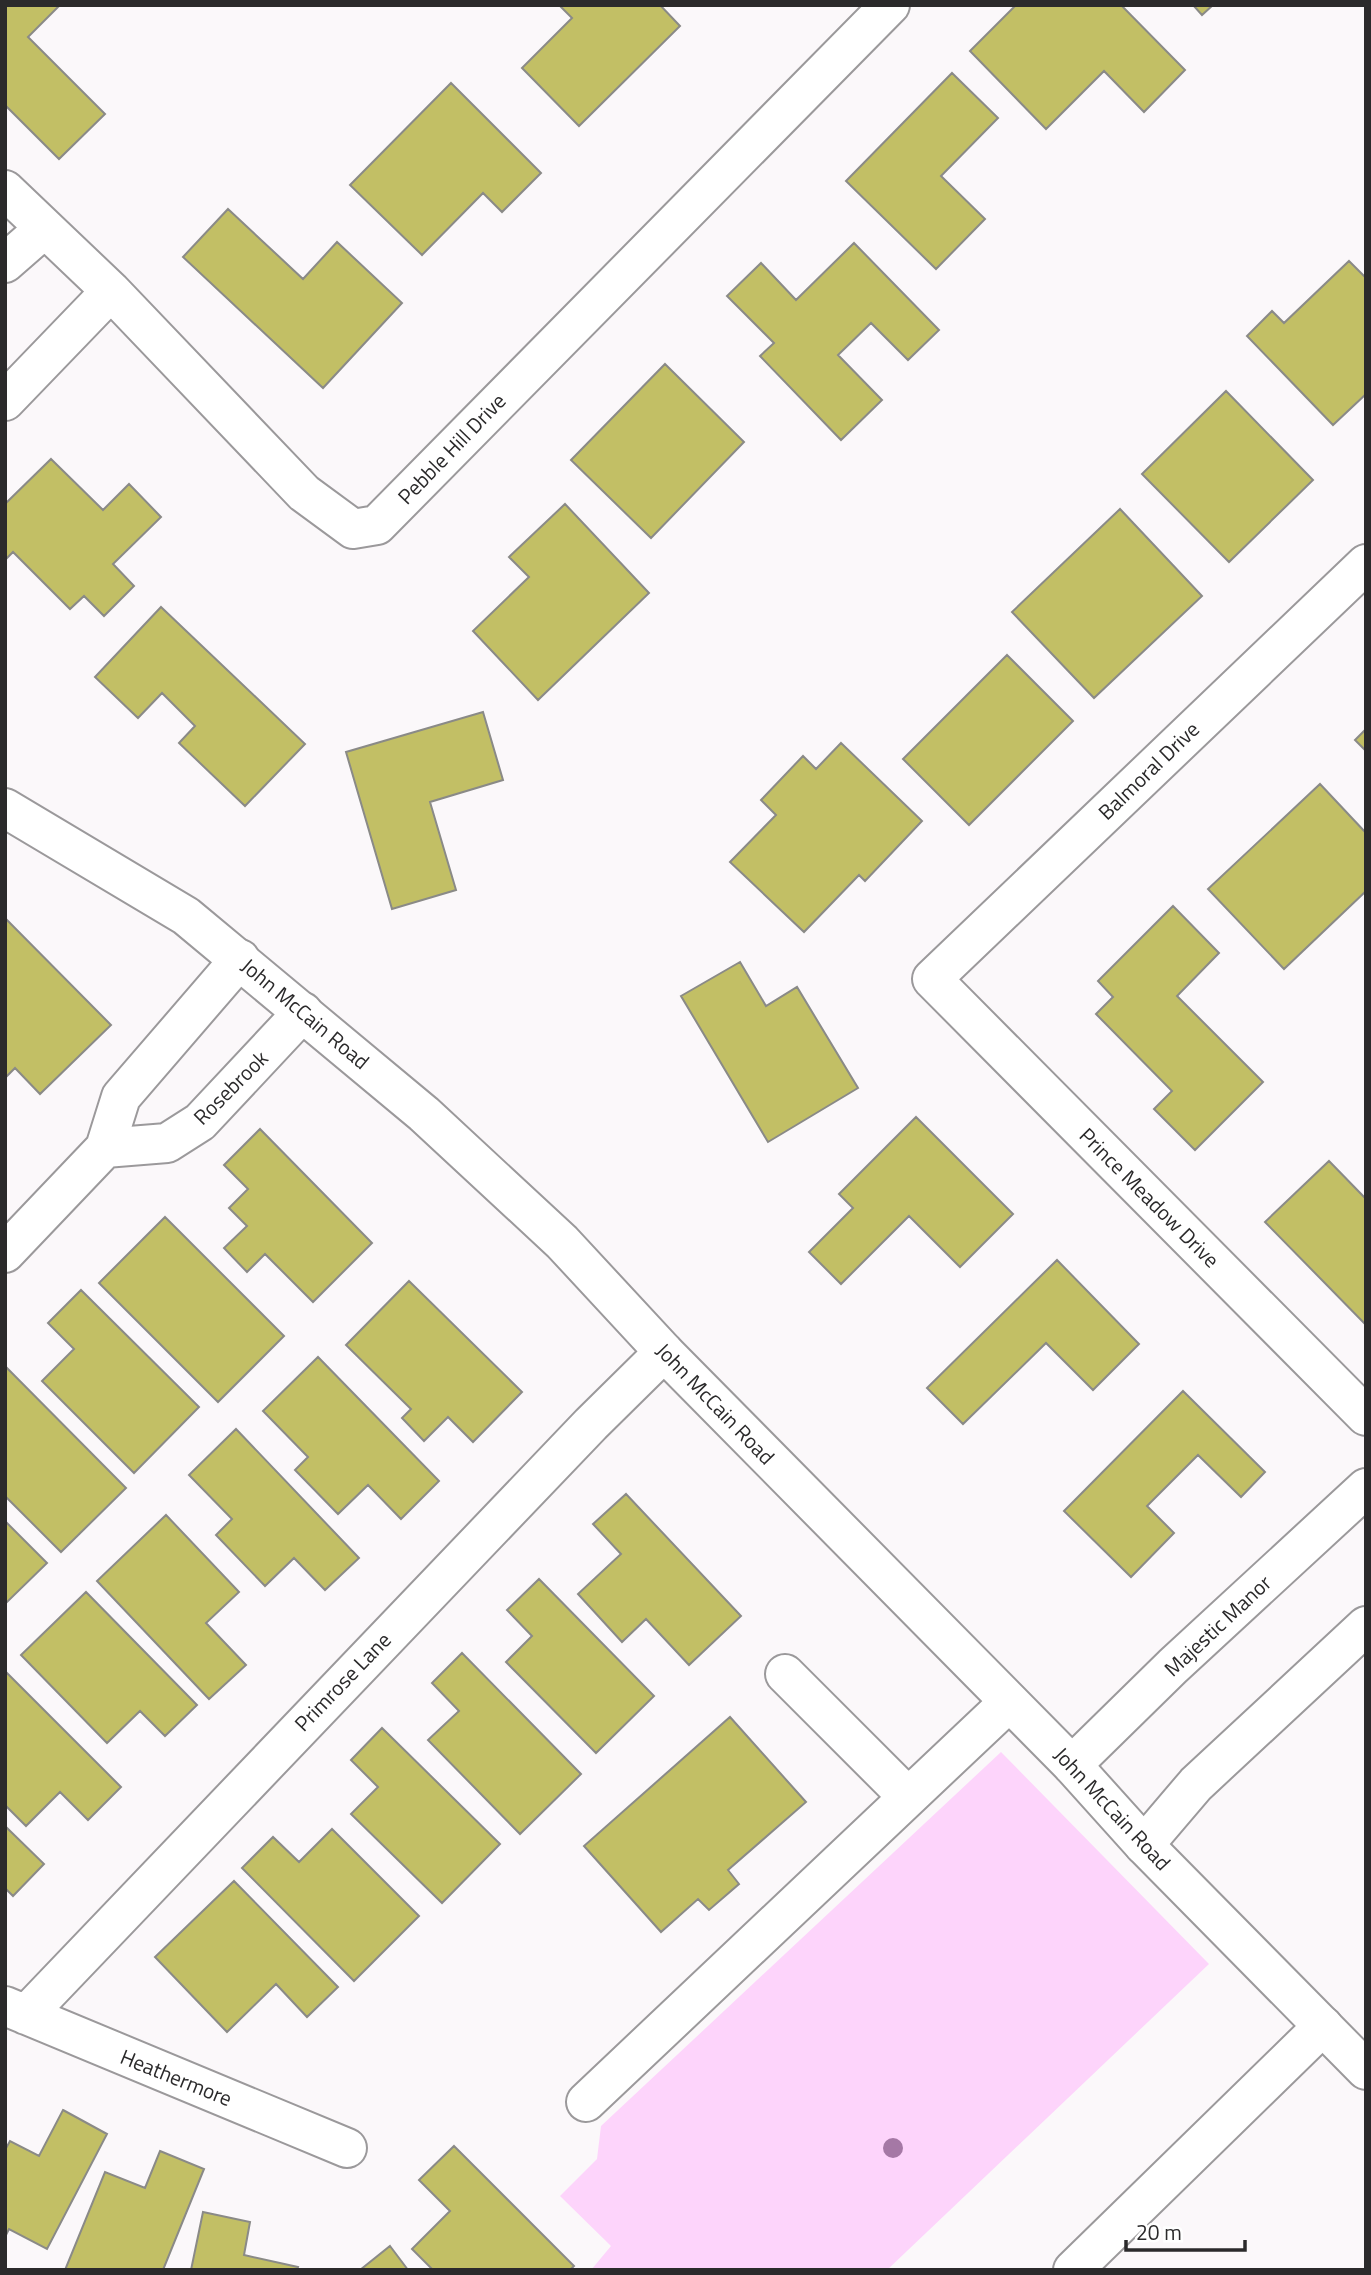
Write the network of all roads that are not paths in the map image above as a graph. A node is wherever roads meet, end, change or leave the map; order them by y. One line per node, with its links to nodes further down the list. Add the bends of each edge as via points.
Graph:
1 (890, 5): 5 (street, Pebble Hill Drive, via 377,525 353,529 304,493)
2 (5, 190): 3 (street, Pebble Hill Drive)
3 (45, 228): 4 (street); 5 (street, Pebble Hill Drive)
4 (5, 263)
5 (111, 291): 6 (street)
6 (5, 401)
7 (1366, 564): 10 (street, Balmoral Drive)
8 (5, 808): 9 (street, John McCain Road, via 186,916)
9 (240, 959): 11 (street, John McCain Road); 12 (street, via 121,1097)
10 (932, 979): 15 (street, Prince Meadow Drive)
11 (303, 1012): 12 (street, Rosebrook, via 201,1122 167,1143); 14 (street, John McCain Road, via 424,1114 562,1242)
12 (105, 1148): 13 (street)
13 (5, 1253)
14 (664, 1352): 19 (street, John McCain Road); 23 (street, Primrose Lane)
15 (1366, 1416)
16 (1366, 1488): 20 (street, Majestic Manor)
17 (1366, 1626): 22 (street, via 1196,1784)
18 (785, 1674): 21 (street)
19 (1009, 1702): 20 (street, John McCain Road); 21 (street)
20 (1072, 1765): 22 (street, John McCain Road)
21 (908, 1797): 26 (street)
22 (1144, 1845): 24 (street, John McCain Road)
23 (15, 2011): 27 (street, Heathermore)
24 (1323, 2026): 25 (street, John McCain Road); 28 (street)
25 (1366, 2070)
26 (586, 2102)
27 (347, 2148)
28 (1073, 2270)

